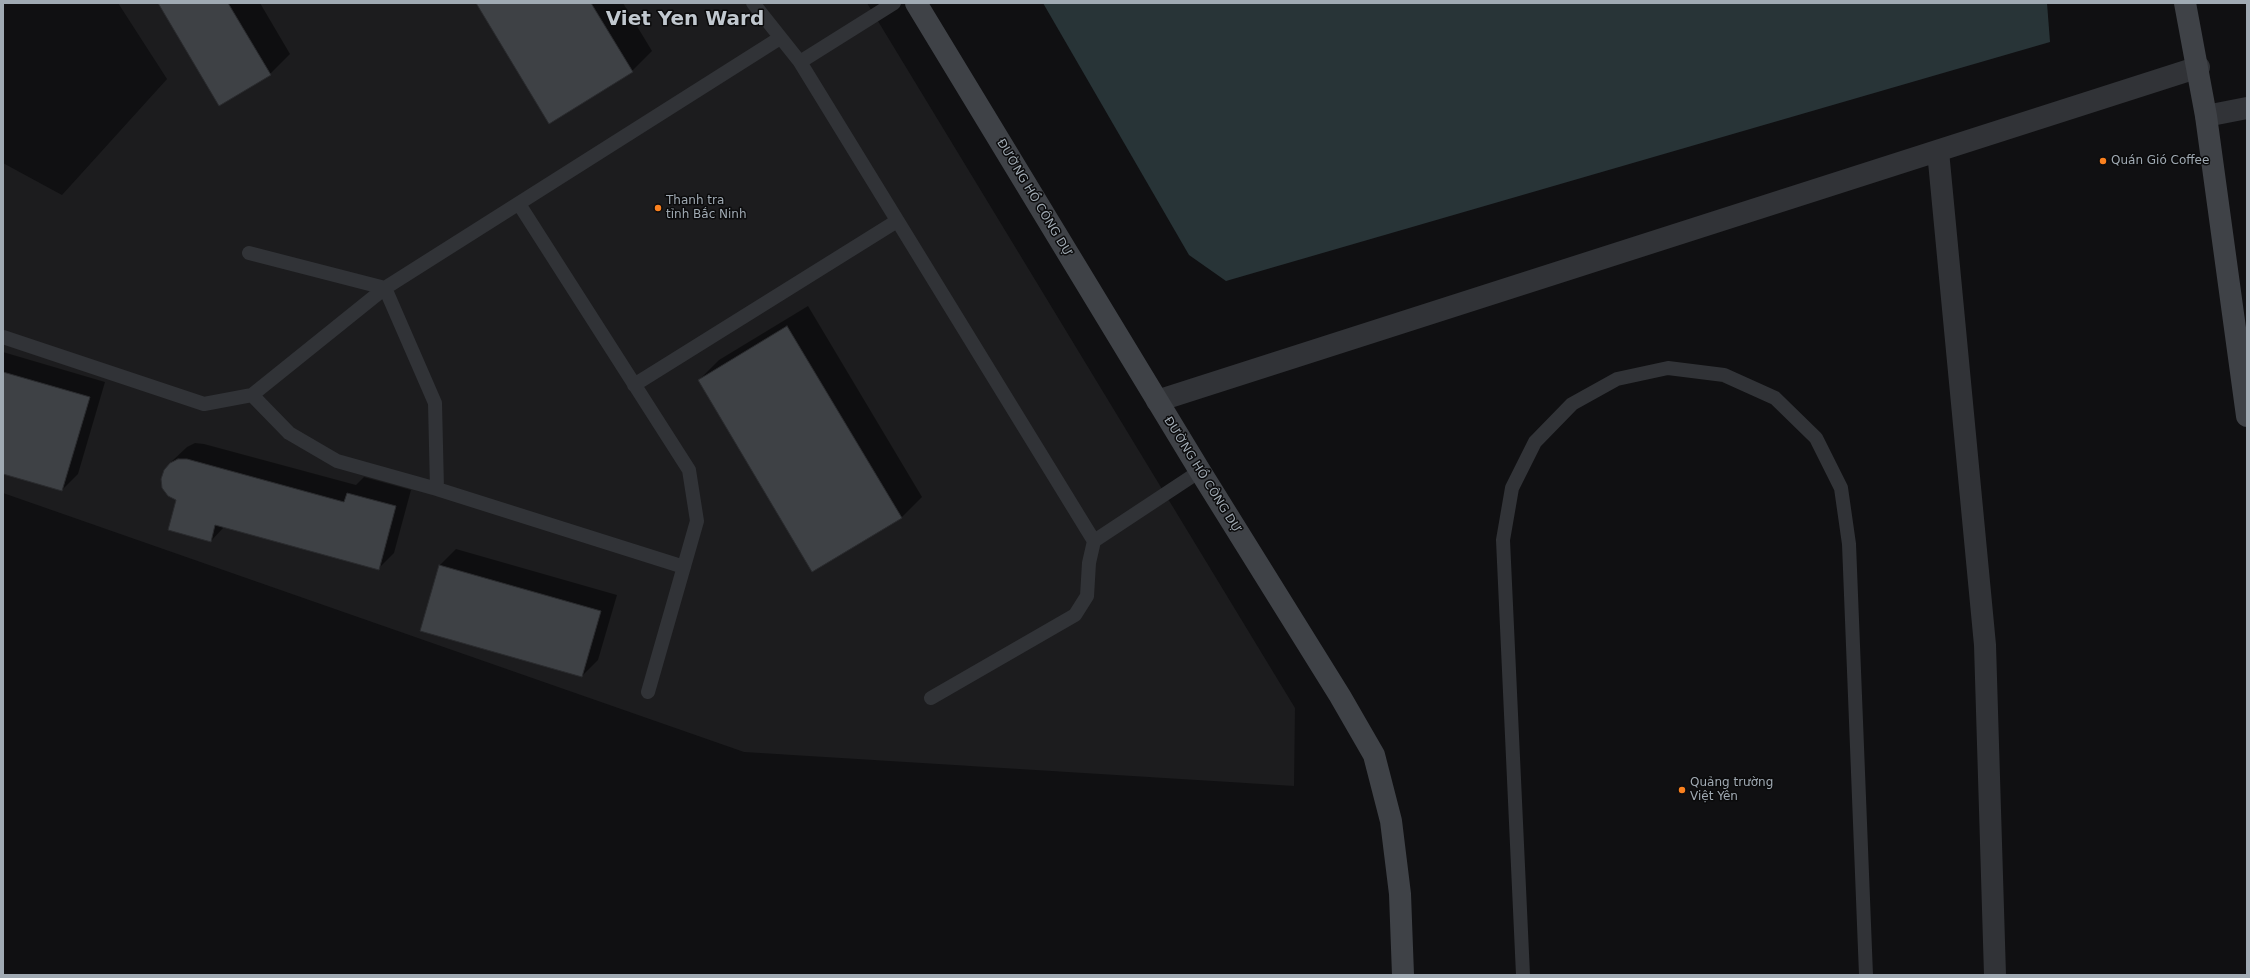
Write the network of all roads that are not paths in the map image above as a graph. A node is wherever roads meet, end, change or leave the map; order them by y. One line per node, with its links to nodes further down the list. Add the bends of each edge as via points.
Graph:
1 (753, 3): 5 (lane)
2 (894, 3): 6 (lane)
3 (916, 3): 18 (street, ĐƯỜNG HỒ CÔNG DỰ)
4 (2185, 3): 7 (street)
5 (780, 38): 6 (lane); 11 (lane)
6 (800, 62): 12 (lane)
7 (2199, 68): 9 (street); 10 (street)
8 (2247, 108): 9 (street)
9 (2206, 116): 19 (street)
10 (1938, 151): 18 (street); 29 (street, via 1985,645)
11 (519, 204): 14 (lane); 16 (lane)
12 (897, 221): 16 (lane); 22 (lane)
13 (249, 253): 14 (lane)
14 (385, 288): 17 (lane); 21 (lane, via 435,403)
15 (3, 337): 17 (lane, via 204,404)
16 (634, 385): 23 (lane, via 689,470 697,521)
17 (252, 395): 21 (lane, via 289,433 337,461)
18 (1157, 401): 20 (street, ĐƯỜNG HỒ CÔNG DỰ)
19 (2247, 416)
20 (1200, 471): 22 (lane); 26 (street, ĐƯỜNG HỒ CÔNG DỰ, via 1374,755 1391,821 1400,894)
21 (437, 489): 23 (lane)
22 (1094, 542): 25 (lane, via 1089,564 1087,596 1075,615)
23 (684, 567): 24 (lane)
24 (648, 692)
25 (931, 698)
26 (1403, 975)
27 (1523, 975): 28 (lane, via 1503,540 1512,488 1535,442 1572,404 1617,379 1668,368 1724,375 1775,398 1816,438 1842,488 1850,544)
28 (1866, 975)
29 (1995, 975)

